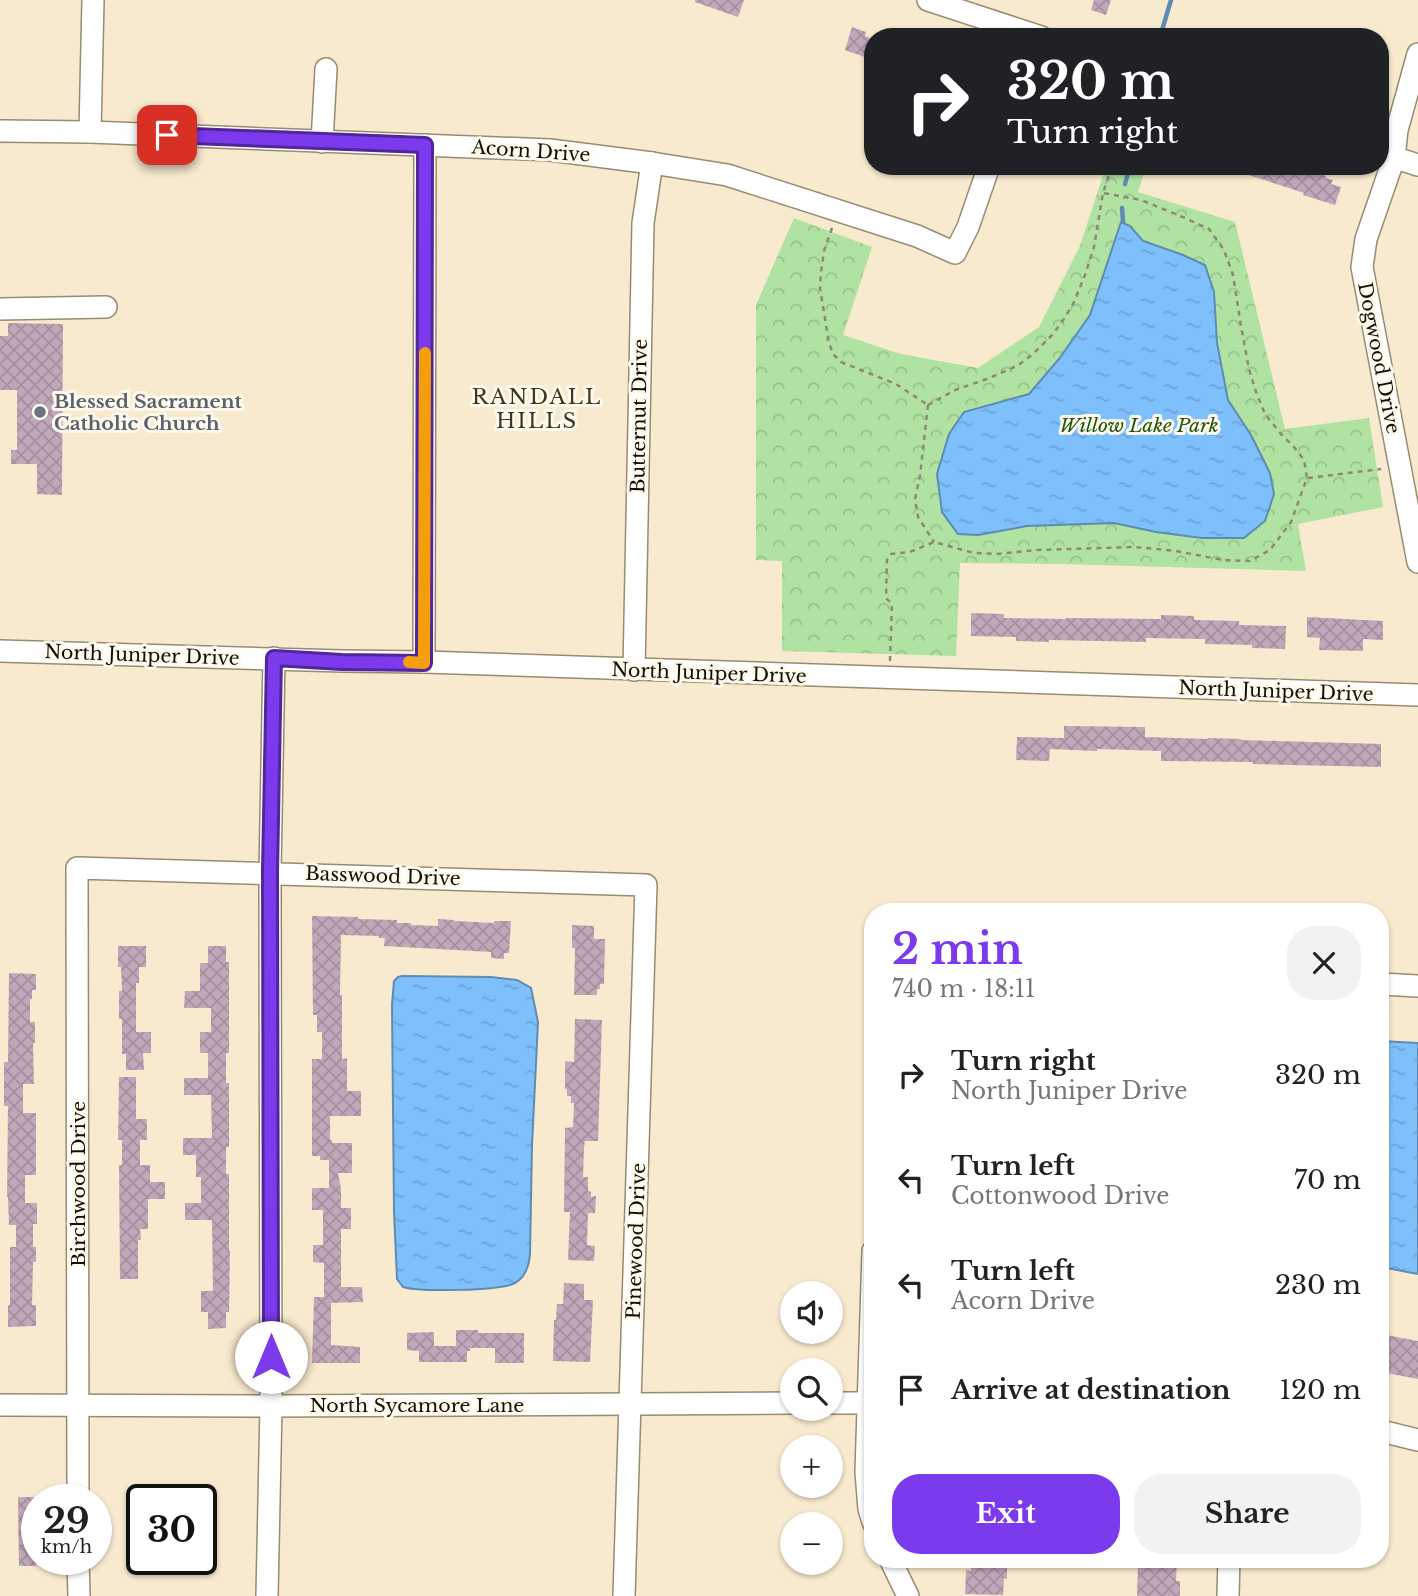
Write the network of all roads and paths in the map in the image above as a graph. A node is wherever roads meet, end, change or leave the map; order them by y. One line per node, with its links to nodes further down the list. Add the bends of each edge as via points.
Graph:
1 (93, 0): 8 (street)
2 (928, 0): 3 (street)
3 (1012, 28)
4 (1418, 54): 11 (street, Dogwood Drive)
5 (326, 69): 9 (street)
6 (1418, 110): 12 (street, Dogwood Drive, via 1408,136)
7 (0, 131): 8 (street, Acorn Drive)
8 (90, 132): 9 (street, Acorn Drive)
9 (323, 142): 10 (street, Acorn Drive)
10 (425, 145): 14 (street, Acorn Drive, via 550,150); 30 (street)
11 (1389, 150)
12 (1389, 153)
13 (1389, 156): 15 (street)
14 (652, 163): 20 (street, Acorn Drive, via 727,175); 31 (street, Butternut Drive, via 643,223)
15 (1418, 165)
16 (986, 175): 20 (street, Acorn Drive, via 955,253)
17 (1110, 175): 19 (path)
18 (1382, 175): 25 (street, Dogwood Drive, via 1362,267)
19 (1105, 193): 23 (path, via 1085,275 1052,335 1017,366); 24 (path, via 1138,199 1209,229 1224,250 1256,393 1265,414 1304,460)
20 (838, 209): 23 (path, via 824,251 820,288 833,354)
21 (106, 307): 22 (street)
22 (0, 309)
23 (928, 405): 26 (path, via 915,499 918,517)
24 (1307, 478): 25 (path); 26 (path, via 1291,522 1270,550 1250,561 1135,547 974,553)
25 (1404, 478): 27 (street, Dogwood Drive)
26 (934, 542): 32 (path, via 891,554 887,560 886,598 892,604)
27 (1418, 562)
28 (0, 651): 29 (street, North Juniper Drive)
29 (274, 658): 30 (street, North Juniper Drive); 35 (street)
30 (424, 663): 31 (street, North Juniper Drive)
31 (634, 670): 32 (street, North Juniper Drive)
32 (889, 679): 33 (street, North Juniper Drive)
33 (1418, 695)
34 (77, 868): 35 (street, Basswood Drive); 45 (street, Birchwood Drive)
35 (270, 872): 36 (street, Basswood Drive); 46 (street)
36 (646, 885): 41 (street, Pinewood Drive)
37 (1418, 967): 39 (street)
38 (1389, 984): 39 (street)
39 (1418, 986)
40 (843, 1402): 43 (street)
41 (631, 1403): 42 (street, North Sycamore Lane); 46 (street, North Sycamore Lane); 56 (street, Pinewood Drive)
42 (780, 1403)
43 (864, 1403)
44 (0, 1405): 45 (street, North Sycamore Lane)
45 (78, 1405): 46 (street, North Sycamore Lane); 49 (street, Birchwood Drive)
46 (271, 1406): 54 (street)
47 (1389, 1433): 48 (street)
48 (1418, 1440)
49 (78, 1484)
50 (894, 1568): 57 (street)
51 (1229, 1568): 58 (street)
52 (79, 1575): 53 (street)
53 (79, 1596)
54 (267, 1596)
55 (613, 1596): 56 (street)
56 (624, 1596)
57 (908, 1596)
58 (1228, 1596)

